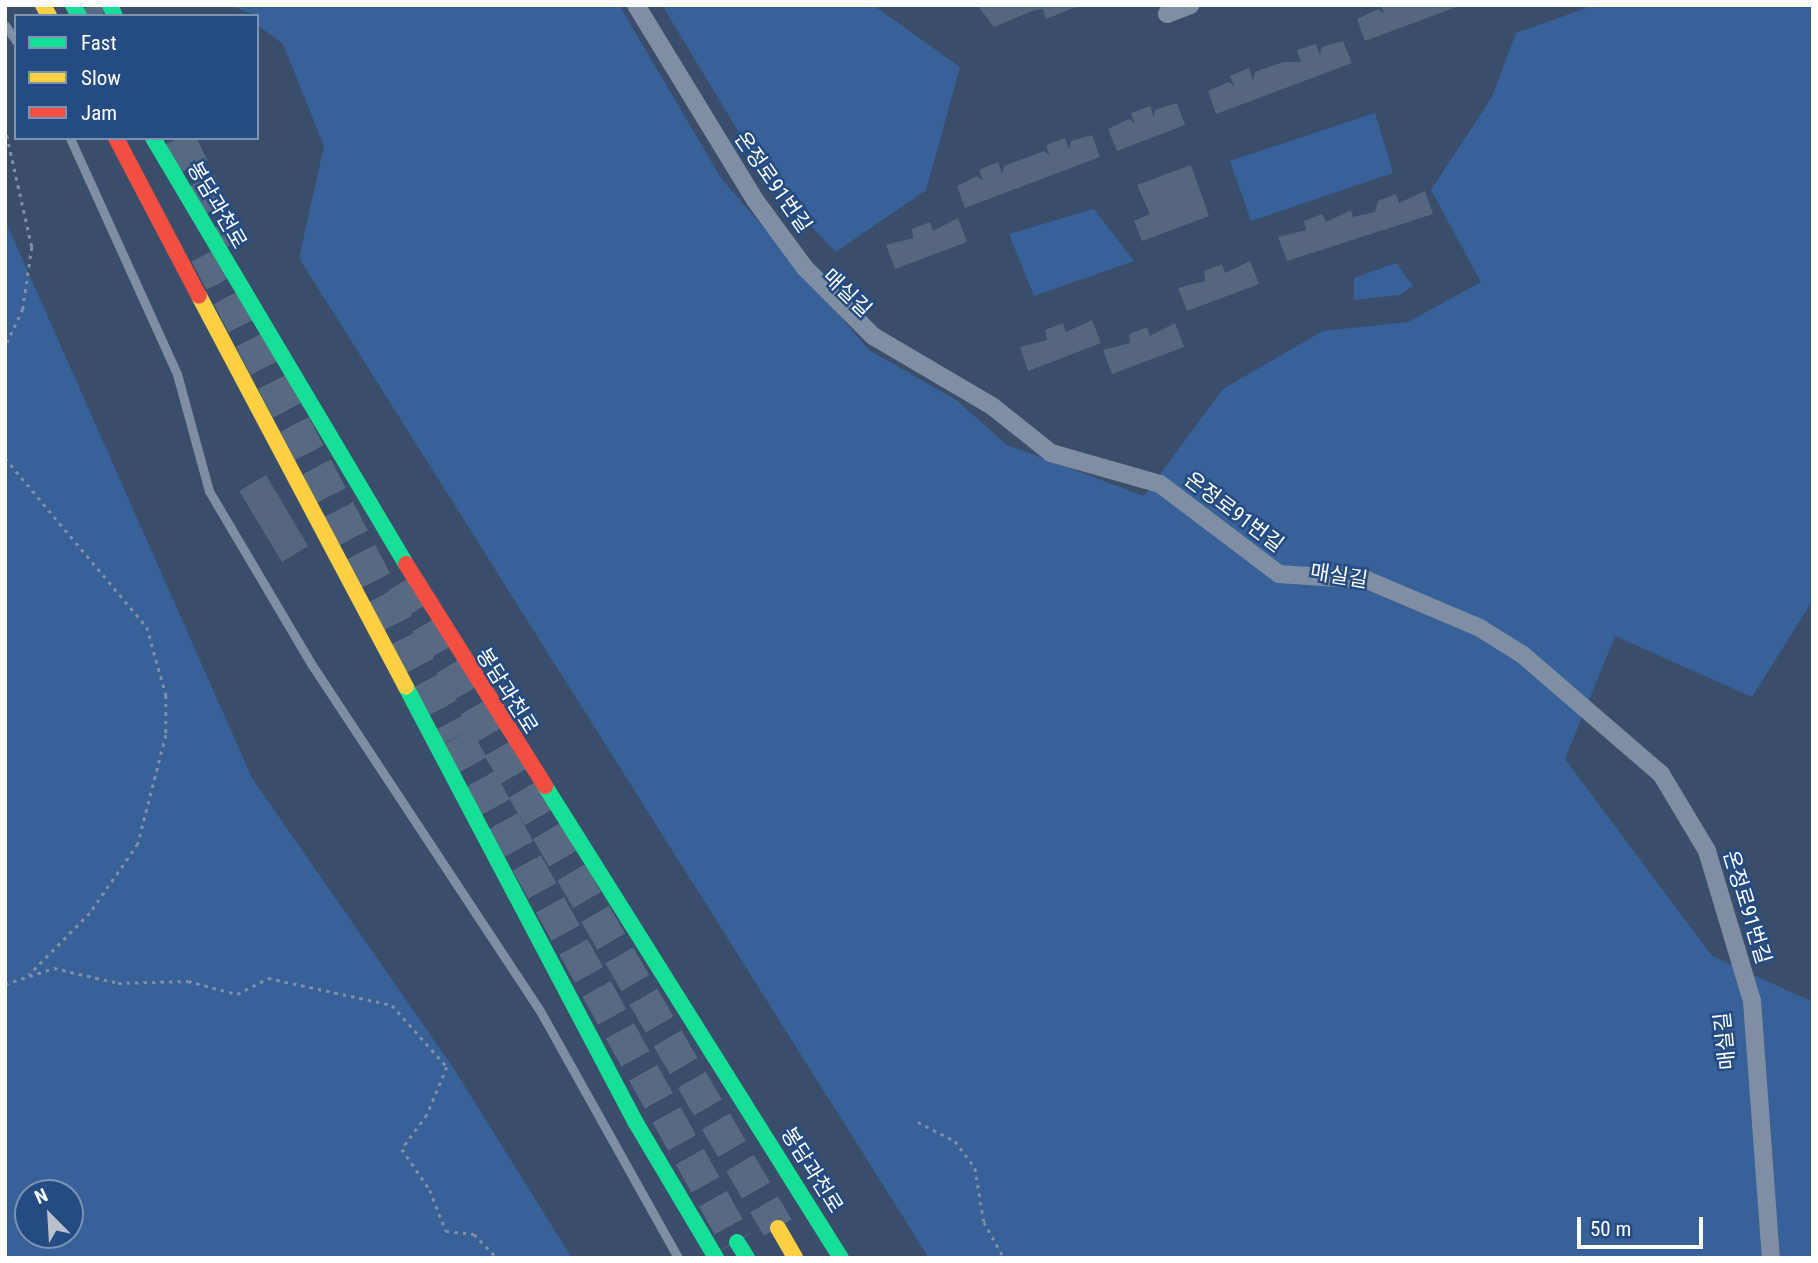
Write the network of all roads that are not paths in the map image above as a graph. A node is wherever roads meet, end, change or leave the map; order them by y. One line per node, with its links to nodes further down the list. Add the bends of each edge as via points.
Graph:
1 (636, 5): 16 (street, 온정로91번길, via 755,200 805,268 873,336 992,406 1051,453 1160,484 1279,574 1367,580 1480,628 1523,655 1661,774 1707,851 1752,1001)
2 (1190, 5): 3 (street)
3 (1167, 14)
4 (71, 140): 11 (lane, via 177,374 209,491 312,665 539,1009)
5 (117, 140): 12 (highway, via 636,1123)
6 (154, 140): 8 (highway, 봉담과천로)
7 (171, 140): 8 (highway)
8 (211, 234): 15 (highway, 봉담과천로, via 324,435)
9 (778, 1228): 14 (highway)
10 (737, 1242): 13 (highway)
11 (678, 1258)
12 (716, 1258)
13 (747, 1258)
14 (795, 1258)
15 (841, 1258)
16 (1771, 1258)

